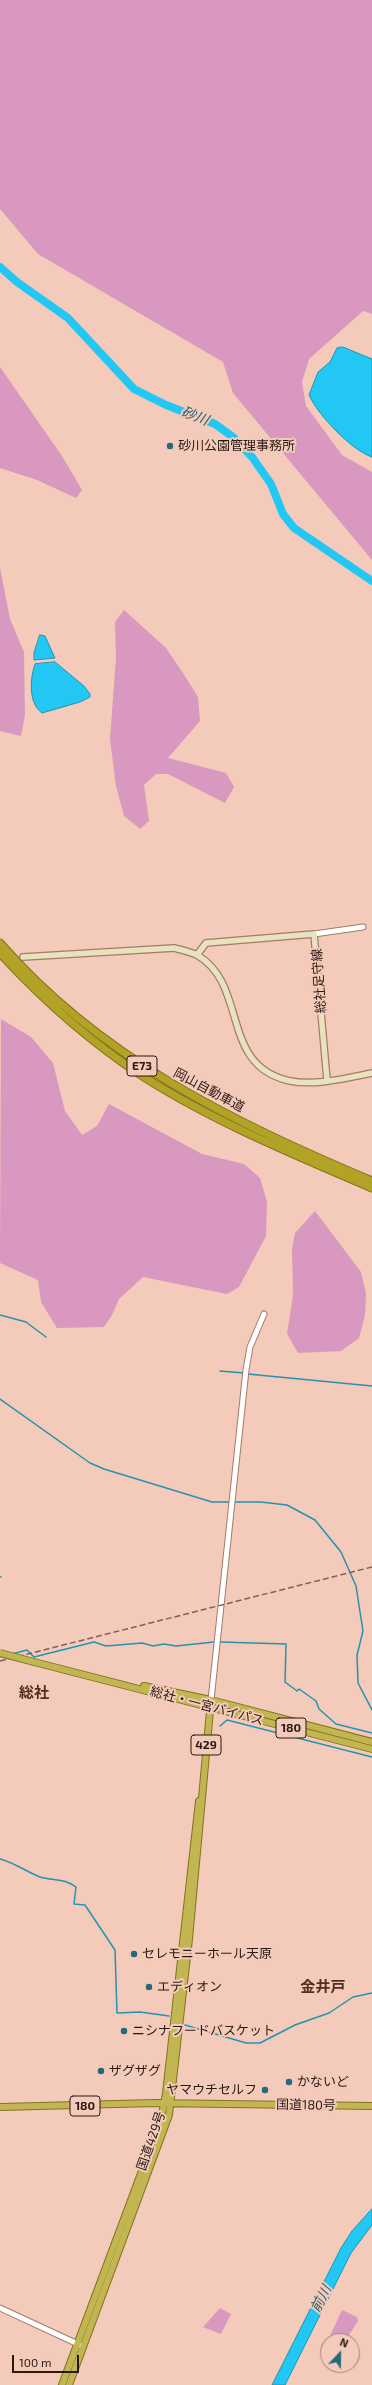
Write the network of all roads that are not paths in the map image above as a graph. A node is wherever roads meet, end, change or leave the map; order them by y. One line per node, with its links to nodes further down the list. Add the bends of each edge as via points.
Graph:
1 (363, 927): 2 (street)
2 (314, 934): 5 (main road, 総社足守線, via 206,943); 8 (main road, 総社足守線)
3 (0, 943): 9 (highway, 岡山自動車道 / E73, via 79,1021 142,1066 190,1095)
4 (0, 954): 9 (highway, 岡山自動車道 / E73, via 75,1026 144,1077 180,1098)
5 (197, 955): 6 (main road, via 166,947); 8 (main road, via 223,983 241,1041 261,1067 291,1081)
6 (22, 958)
7 (372, 1073): 8 (main road)
8 (327, 1080)
9 (308, 1156): 10 (highway, 岡山自動車道 / E73); 11 (highway, 岡山自動車道 / E73)
10 (372, 1181)
11 (372, 1188)
12 (264, 1314): 15 (street, via 250,1347 246,1373)
13 (0, 1653): 14 (highway, 総社・一宮バイパス / 180, bridge)
14 (112, 1681): 15 (highway, 総社・一宮バイパス / 180); 16 (highway, 総社・一宮バイパス / 180)
15 (211, 1700): 16 (highway, 国道429号 / 429); 17 (highway, 総社・一宮バイパス / 180)
16 (210, 1708): 18 (highway, 総社・一宮バイパス / 180); 19 (highway, 国道429号 / 429, via 192,1916)
17 (372, 1742)
18 (372, 1749)
19 (167, 2103): 20 (highway, 国道180号 / 180); 21 (highway, 国道180号 / 180); 23 (highway, 国道429号 / 429, via 169,2115)
20 (0, 2106)
21 (372, 2106)
22 (0, 2308): 23 (street)
23 (80, 2345): 24 (highway, 国道429号 / 429); 25 (highway, 国道429号 / 429)
24 (62, 2385)
25 (69, 2385)

